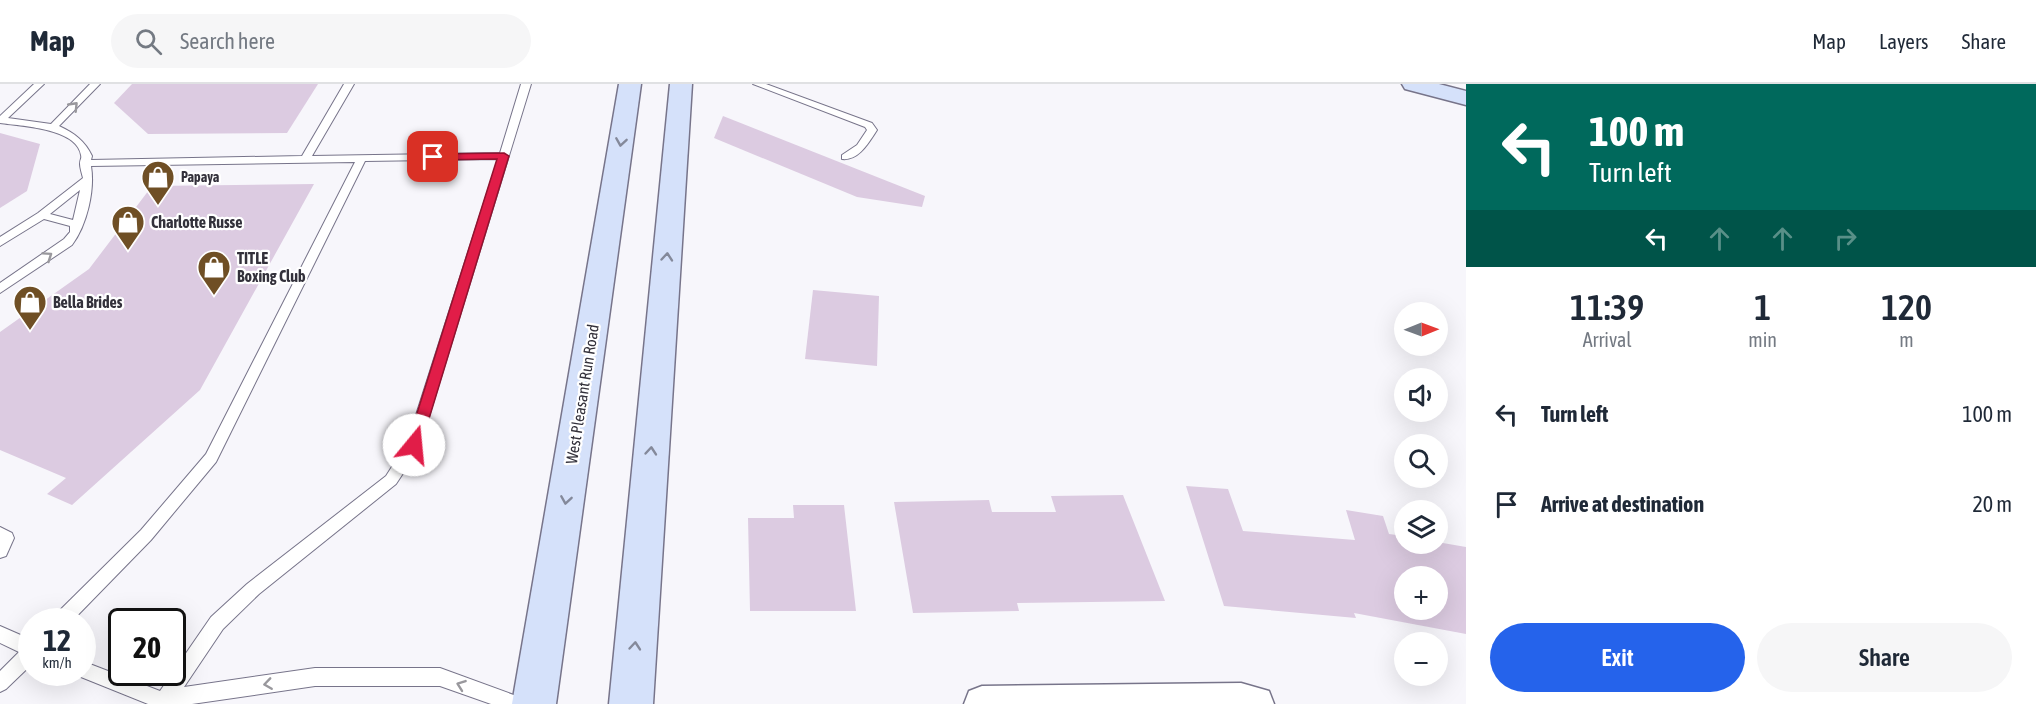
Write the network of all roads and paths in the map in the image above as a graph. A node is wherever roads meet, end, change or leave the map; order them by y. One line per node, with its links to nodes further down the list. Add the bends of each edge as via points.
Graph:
1 (39, 84): 10 (lane)
2 (95, 84): 11 (lane, one-way to 2)
3 (349, 84): 15 (lane)
4 (526, 84): 12 (lane)
5 (630, 84): 32 (main road, West Pleasant Run Road, one-way to 32)
6 (681, 84): 33 (main road, one-way to 6)
7 (758, 84): 13 (lane, via 869,125 872,130 861,147)
8 (1413, 84): 9 (main road)
9 (1466, 98)
10 (1, 120): 11 (lane)
11 (53, 127): 16 (lane, via 83,147)
12 (504, 156): 14 (lane); 30 (lane, via 414,445 391,480 253,589 217,624)
13 (846, 157)
14 (362, 158): 15 (lane); 24 (lane, via 211,458 146,535)
15 (304, 159): 16 (lane)
16 (85, 163): 17 (lane)
17 (88, 179): 18 (lane); 19 (lane)
18 (42, 215): 19 (lane, via 76,224); 20 (lane)
19 (76, 232): 21 (lane, one-way to 19, via 68,242)
20 (0, 242)
21 (0, 289)
22 (0, 534): 23 (lane, via 6,538)
23 (0, 551)
24 (74, 608)
25 (0, 634): 26 (lane)
26 (18, 643)
27 (18, 664): 29 (lane)
28 (96, 674): 30 (lane)
29 (0, 683)
30 (166, 702): 31 (lane, one-way to 30, via 440,677 315,677)
31 (516, 704)
32 (534, 704)
33 (631, 704)
34 (982, 704): 35 (street)
35 (1256, 704)

